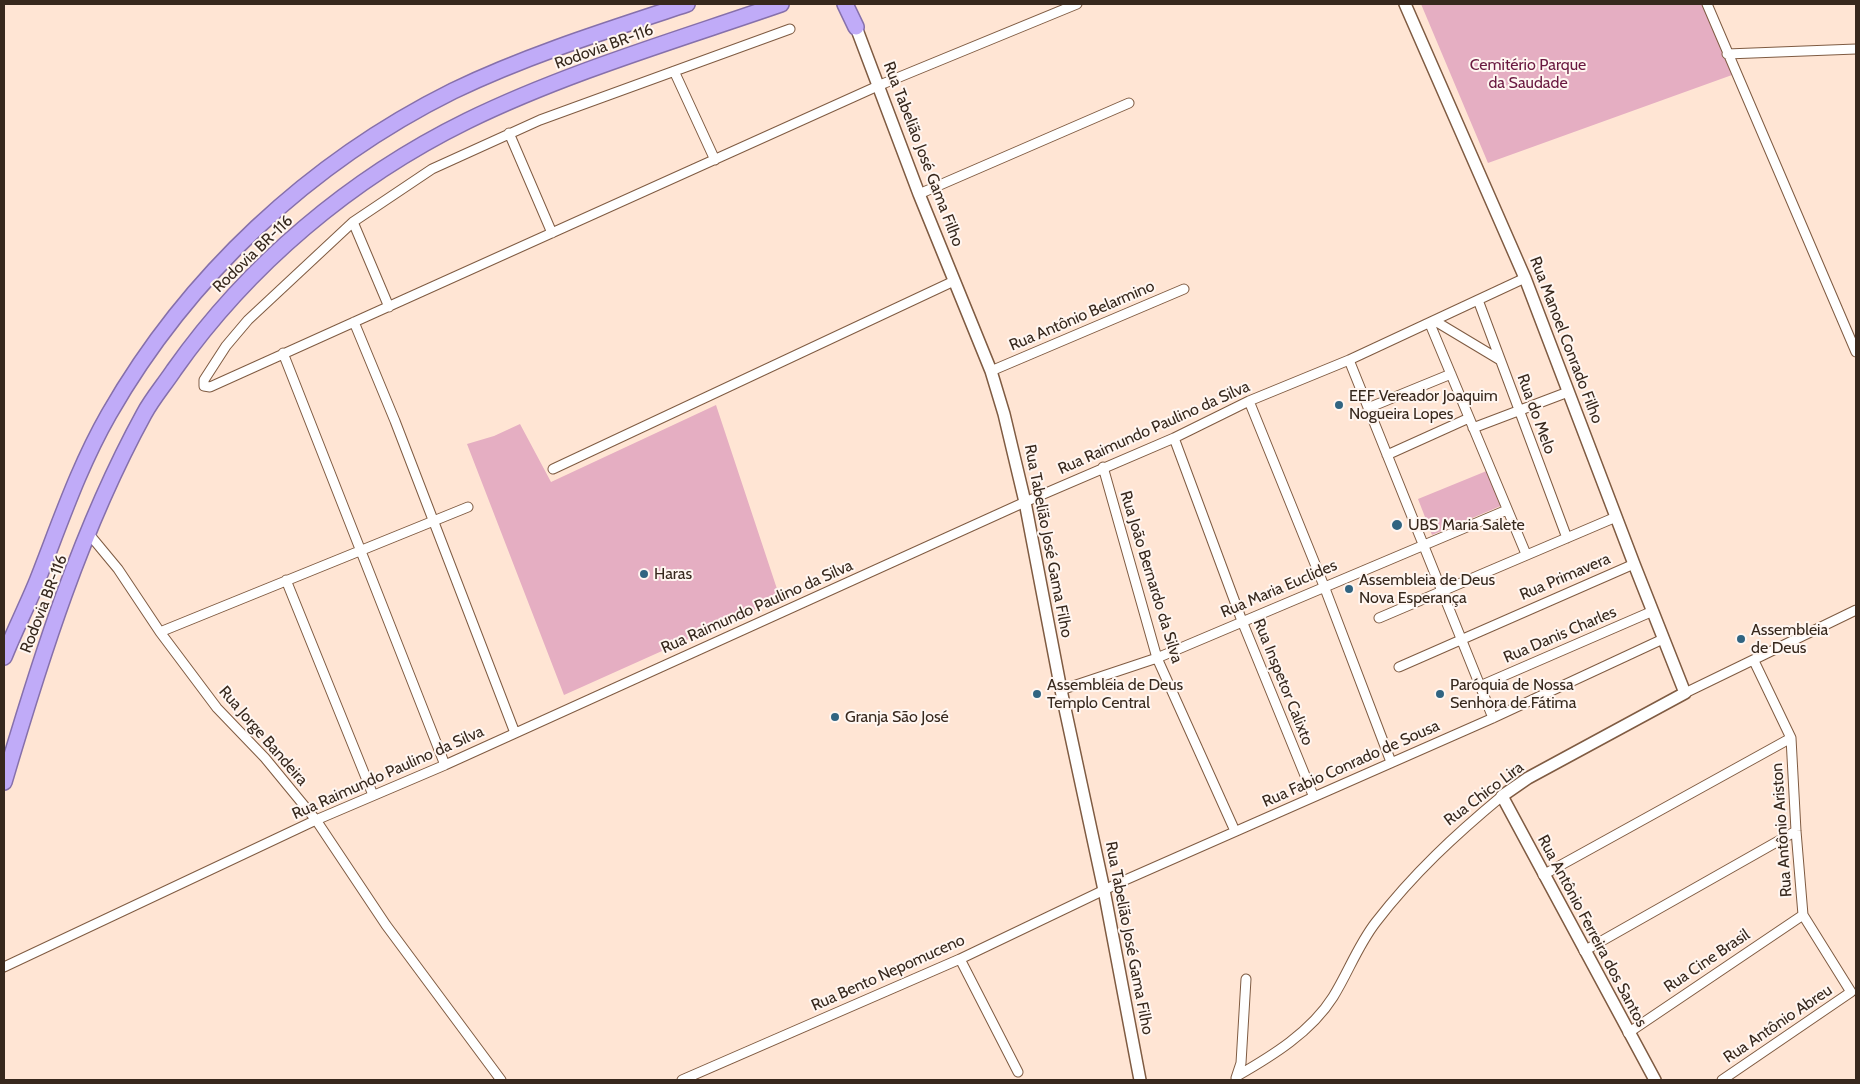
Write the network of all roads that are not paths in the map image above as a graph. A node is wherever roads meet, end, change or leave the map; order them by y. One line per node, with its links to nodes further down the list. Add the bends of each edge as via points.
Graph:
1 (686, 4): 64 (highway, Rodovia BR-116, via 522,62 431,103 334,163 284,202 242,242 183,308 149,352 110,412 76,479)
2 (781, 4): 48 (highway, Rodovia BR-116, via 576,76 485,112 396,160 325,211 251,278 200,333 145,411)
3 (845, 4): 8 (highway)
4 (854, 4): 8 (highway)
5 (1077, 4): 13 (street)
6 (1405, 4): 20 (street, Rua Manoel Conrado Filho)
7 (1707, 4): 11 (street)
8 (856, 27): 13 (street, Rua Tabelião José Gama Filho)
9 (790, 29): 12 (street)
10 (1856, 49): 11 (street)
11 (1727, 54): 28 (street)
12 (674, 71): 15 (street); 16 (street)
13 (880, 85): 16 (street); 17 (street, Rua Tabelião José Gama Filho)
14 (1128, 103): 17 (street)
15 (509, 133): 18 (street, via 432,169); 19 (street)
16 (715, 160): 19 (street)
17 (919, 194): 21 (street, Rua Tabelião José Gama Filho)
18 (353, 222): 24 (street); 27 (street, via 248,320 226,346 204,380 204,386 210,387)
19 (552, 233): 24 (street)
20 (1526, 278): 23 (street, Rua Raimundo Paulino da Silva); 33 (street, Rua Manoel Conrado Filho)
21 (954, 281): 31 (street, Rua Tabelião José Gama Filho); 42 (street)
22 (1184, 289): 31 (street, Rua Antônio Belarmino)
23 (1478, 300): 26 (street, Rua Raimundo Paulino da Silva); 30 (street, Rua do Melo)
24 (389, 307): 25 (street)
25 (354, 322): 27 (street); 47 (street)
26 (1432, 322): 29 (street, Rua Raimundo Paulino da Silva); 30 (street); 32 (street)
27 (283, 352): 51 (street)
28 (1856, 352)
29 (1349, 360): 34 (street, Rua Raimundo Paulino da Silva); 35 (street)
30 (1500, 360): 36 (street, Rua do Melo)
31 (991, 371): 43 (street, Rua Tabelião José Gama Filho)
32 (1451, 374): 35 (street); 37 (street)
33 (1568, 392): 36 (street); 46 (street, Rua Manoel Conrado Filho)
34 (1249, 401): 39 (street, Rua Raimundo Paulino da Silva); 55 (street)
35 (1368, 408): 40 (street)
36 (1519, 411): 38 (street); 49 (street, Rua do Melo)
37 (1469, 418): 38 (street); 40 (street)
38 (1474, 428): 45 (street)
39 (1174, 438): 41 (street, Rua Raimundo Paulino da Silva); 60 (street, Rua Inspetor Calixto)
40 (1387, 455): 50 (street)
41 (1103, 467): 43 (street, Rua Raimundo Paulino da Silva); 65 (street, Rua João Bernardo da Silva)
42 (553, 469)
43 (1025, 502): 69 (street, Rua Tabelião José Gama Filho); 72 (street, Rua Raimundo Paulino da Silva)
44 (468, 506): 47 (street)
45 (1507, 510): 50 (street, Rua Maria Euclides); 52 (street)
46 (1616, 517): 49 (street); 53 (street, Rua Manoel Conrado Filho)
47 (433, 521): 51 (street); 72 (street)
48 (89, 534): 61 (street, Rua Jorge Bandeira, via 118,569); 76 (highway, Rodovia BR-116, via 34,682)
49 (1567, 538): 52 (street)
50 (1423, 544): 55 (street, Rua Maria Euclides); 56 (street)
51 (359, 549): 54 (street); 75 (street)
52 (1526, 554): 56 (street)
53 (1634, 564): 58 (street, Rua Manoel Conrado Filho); 62 (street, Rua Primavera)
54 (286, 580): 61 (street); 77 (street)
55 (1324, 586): 60 (street, Rua Maria Euclides); 74 (street)
56 (1442, 591): 59 (street); 62 (street)
57 (1856, 610): 66 (street, Rua Chico Lira)
58 (1652, 611): 63 (street, Rua Manoel Conrado Filho); 68 (street, Rua Danis Charles)
59 (1379, 618)
60 (1242, 621): 65 (street, Rua Maria Euclides); 78 (street, Rua Inspetor Calixto)
61 (160, 632): 80 (street, Rua Jorge Bandeira, via 217,708 265,758)
62 (1461, 639): 67 (street, Rua Primavera); 68 (street)
63 (1663, 639): 70 (street, Rua Manoel Conrado Filho); 71 (street, Rua Fabio Conrado de Sousa)
64 (4, 657)
65 (1157, 658): 69 (street, Rua Maria Euclides); 81 (street, Rua João Bernardo da Silva)
66 (1754, 661): 70 (street, Rua Chico Lira); 73 (street, Rua Antônio Ariston)
67 (1399, 666)
68 (1480, 686): 71 (street)
69 (1061, 690): 84 (street, Rua Tabelião José Gama Filho)
70 (1685, 693): 79 (street, Rua Chico Lira, via 1528,778)
71 (1493, 718): 74 (street, Rua Fabio Conrado de Sousa)
72 (515, 733): 75 (street, Rua Raimundo Paulino da Silva)
73 (1791, 738): 82 (street, Rua Antônio Ariston); 83 (street)
74 (1391, 762): 78 (street, Rua Fabio Conrado de Sousa)
75 (445, 764): 77 (street, Rua Raimundo Paulino da Silva)
76 (4, 782)
77 (373, 795): 80 (street, Rua Raimundo Paulino da Silva)
78 (1313, 796): 81 (street, Rua Fabio Conrado de Sousa)
79 (1502, 796): 83 (street, Rua Antônio Ferreira dos Santos); 93 (street, Rua Chico Lira, via 1448,842 1402,888 1364,938 1320,1014 1283,1046)
80 (316, 820): 88 (street, Rua Raimundo Paulino da Silva); 94 (street, Rua Jorge Bandeira, via 391,933)
81 (1235, 831): 84 (street, Rua Fabio Conrado de Sousa)
82 (1796, 831): 85 (street, Rua Antônio Ariston); 86 (street)
83 (1543, 875): 86 (street, Rua Antônio Ferreira dos Santos)
84 (1104, 890): 87 (street, Rua Bento Nepomuceno); 96 (street, Rua Tabelião José Gama Filho)
85 (1803, 914): 90 (street, Rua Antônio Ariston); 91 (street, Rua Cine Brasil)
86 (1584, 951): 91 (street, Rua Antônio Ferreira dos Santos)
87 (960, 959): 92 (street); 95 (street, Rua Bento Nepomuceno)
88 (4, 967)
89 (1246, 979): 93 (street, via 1241,1063)
90 (1851, 992): 98 (street, Rua Antônio Abreu)
91 (1628, 1033): 97 (street, Rua Antônio Ferreira dos Santos)
92 (1018, 1072)
93 (1236, 1078)
94 (501, 1080)
95 (682, 1080)
96 (1140, 1080)
97 (1655, 1080)
98 (1722, 1080)

